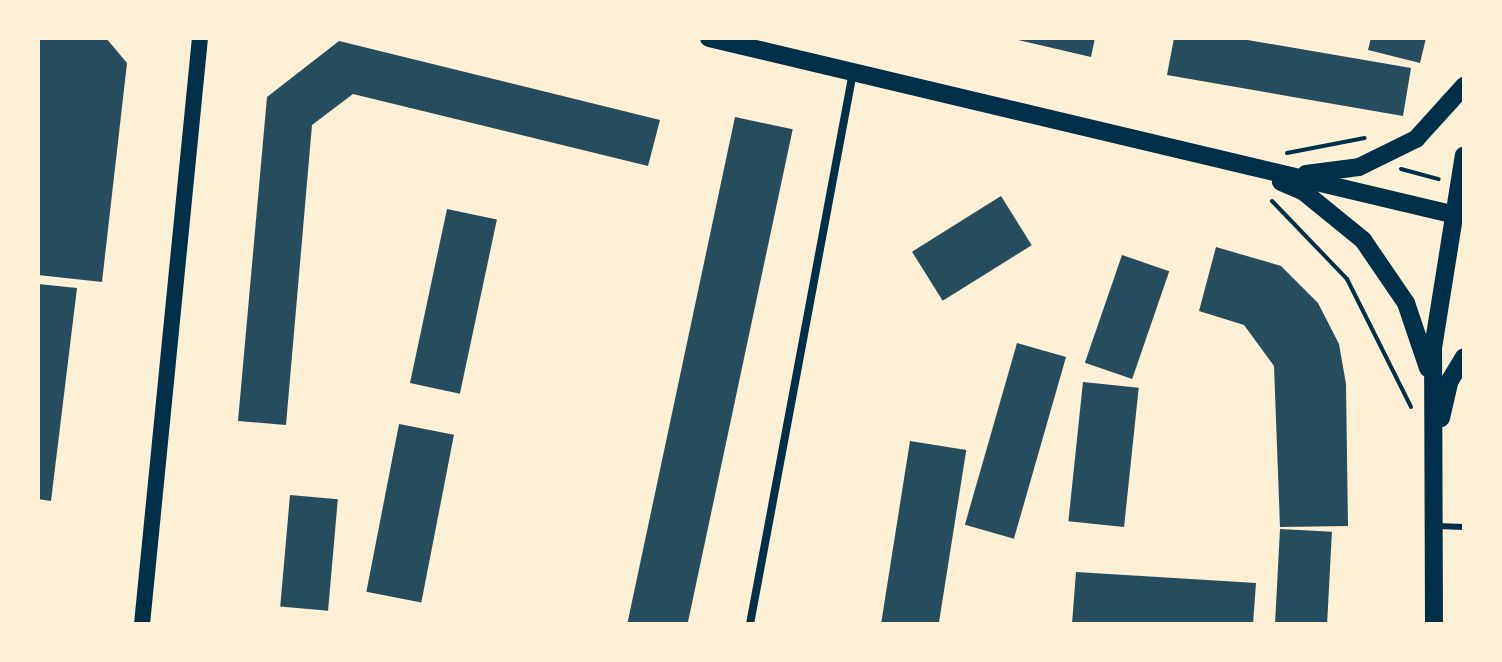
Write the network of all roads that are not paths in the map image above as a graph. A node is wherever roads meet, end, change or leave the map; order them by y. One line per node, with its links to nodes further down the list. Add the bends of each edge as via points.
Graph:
1 (200, 38): 12 (main road)
2 (709, 38): 3 (main road)
3 (853, 72): 6 (main road); 13 (street)
4 (1464, 86): 6 (main road, via 1416,139 1359,167 1296,175)
5 (1464, 155): 7 (main road)
6 (1234, 162): 7 (main road); 9 (main road, via 1304,192 1363,240 1406,303 1426,361)
7 (1458, 215): 9 (main road, via 1433,348)
8 (1464, 357): 9 (main road, via 1449,382)
9 (1433, 452): 10 (main road)
10 (1434, 526): 11 (lane); 14 (main road)
11 (1464, 527)
12 (142, 624)
13 (750, 624)
14 (1434, 624)

